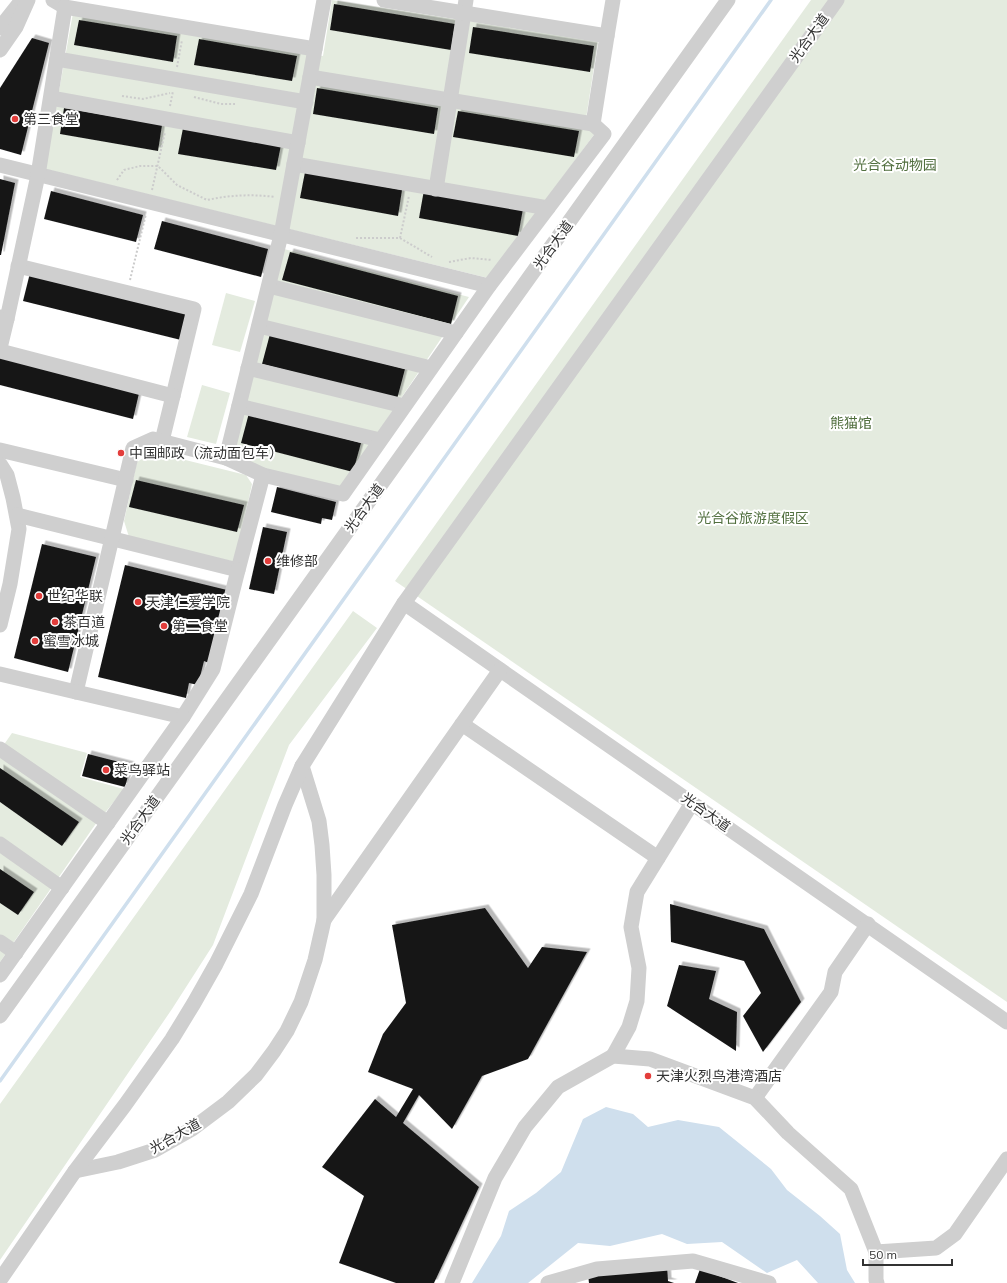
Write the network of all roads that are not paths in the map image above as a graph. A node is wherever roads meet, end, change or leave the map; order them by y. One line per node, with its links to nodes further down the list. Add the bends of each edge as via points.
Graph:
1 (22, 0): 10 (street)
2 (28, 0): 13 (street, via 16,27)
3 (324, 0): 12 (street)
4 (384, 0): 9 (street)
5 (613, 0): 11 (street)
6 (728, 0): 69 (street, 光合大道)
7 (837, 0): 50 (street, 光合大道)
8 (59, 4): 12 (street); 14 (street)
9 (465, 6): 11 (street); 17 (street)
10 (2, 21)
11 (607, 36): 19 (street)
12 (316, 49): 15 (street)
13 (0, 50)
14 (57, 58): 16 (street); 18 (street, via 174,86)
15 (310, 77): 17 (street); 18 (street)
16 (50, 98): 20 (street); 23 (street)
17 (450, 100): 19 (street); 24 (street)
18 (306, 102): 20 (street)
19 (593, 124): 25 (street, via 604,134)
20 (298, 143): 21 (street)
21 (294, 164): 24 (street); 26 (street)
22 (0, 165): 23 (street)
23 (38, 175): 26 (street); 27 (street)
24 (436, 189): 25 (street)
25 (548, 208): 29 (street)
26 (281, 235): 28 (street); 29 (street)
27 (18, 266): 30 (street); 37 (street, via 194,309)
28 (269, 286): 31 (street); 32 (street)
29 (489, 286): 32 (street)
30 (4, 318): 33 (street)
31 (259, 326): 35 (street); 36 (street)
32 (456, 332): 36 (street)
33 (0, 348)
34 (0, 351): 37 (street)
35 (248, 368): 38 (street); 39 (street)
36 (431, 368): 39 (street)
37 (173, 396): 41 (street)
38 (239, 406): 40 (street); 43 (street)
39 (404, 406): 40 (street)
40 (380, 440): 45 (street, via 343,494)
41 (162, 441): 43 (street); 46 (street, via 153,439 133,448)
42 (0, 450): 46 (street)
43 (226, 458): 45 (street)
44 (0, 464): 47 (street, via 7,475)
45 (263, 476): 49 (street)
46 (126, 480): 48 (street)
47 (17, 515): 48 (street); 51 (street, via 19,529 16,553)
48 (112, 539): 49 (street); 54 (street)
49 (238, 570): 55 (street, via 213,669)
50 (404, 603): 52 (street, 光合大道); 58 (street, 光合大道)
51 (0, 625)
52 (500, 670): 56 (street); 59 (street, 光合大道)
53 (0, 674): 54 (street)
54 (76, 692): 55 (street)
55 (183, 718): 60 (street)
56 (462, 724): 62 (street); 64 (street)
57 (0, 749): 60 (street)
58 (302, 766): 64 (street, 光合大道, via 319,821 324,875); 74 (street, via 251,894 216,964 172,1039)
59 (692, 803): 62 (street); 65 (street, 光合大道)
60 (108, 823): 63 (street)
61 (0, 844): 63 (street)
62 (658, 858): 71 (street, via 637,892 630,927 640,968 638,1001)
63 (62, 888): 67 (street)
64 (324, 920): 74 (street, 光合大道, via 315,960 301,1002 274,1052 256,1075 228,1102 192,1129 155,1150 118,1162)
65 (868, 924): 70 (street, 光合大道); 72 (street, via 835,972 831,992)
66 (0, 942): 67 (street)
67 (16, 953): 68 (street)
68 (0, 975)
69 (0, 1016)
70 (1007, 1022)
71 (613, 1056): 72 (street, via 650,1059); 77 (street, via 558,1087 525,1127 495,1178)
72 (755, 1098): 75 (street, via 788,1133 851,1189)
73 (1007, 1159): 75 (street, via 955,1234 936,1248)
74 (75, 1171): 76 (street)
75 (876, 1252): 80 (street)
76 (0, 1280)
77 (452, 1283)
78 (548, 1283): 79 (street, via 597,1269 693,1261)
79 (769, 1283)
80 (877, 1283)

